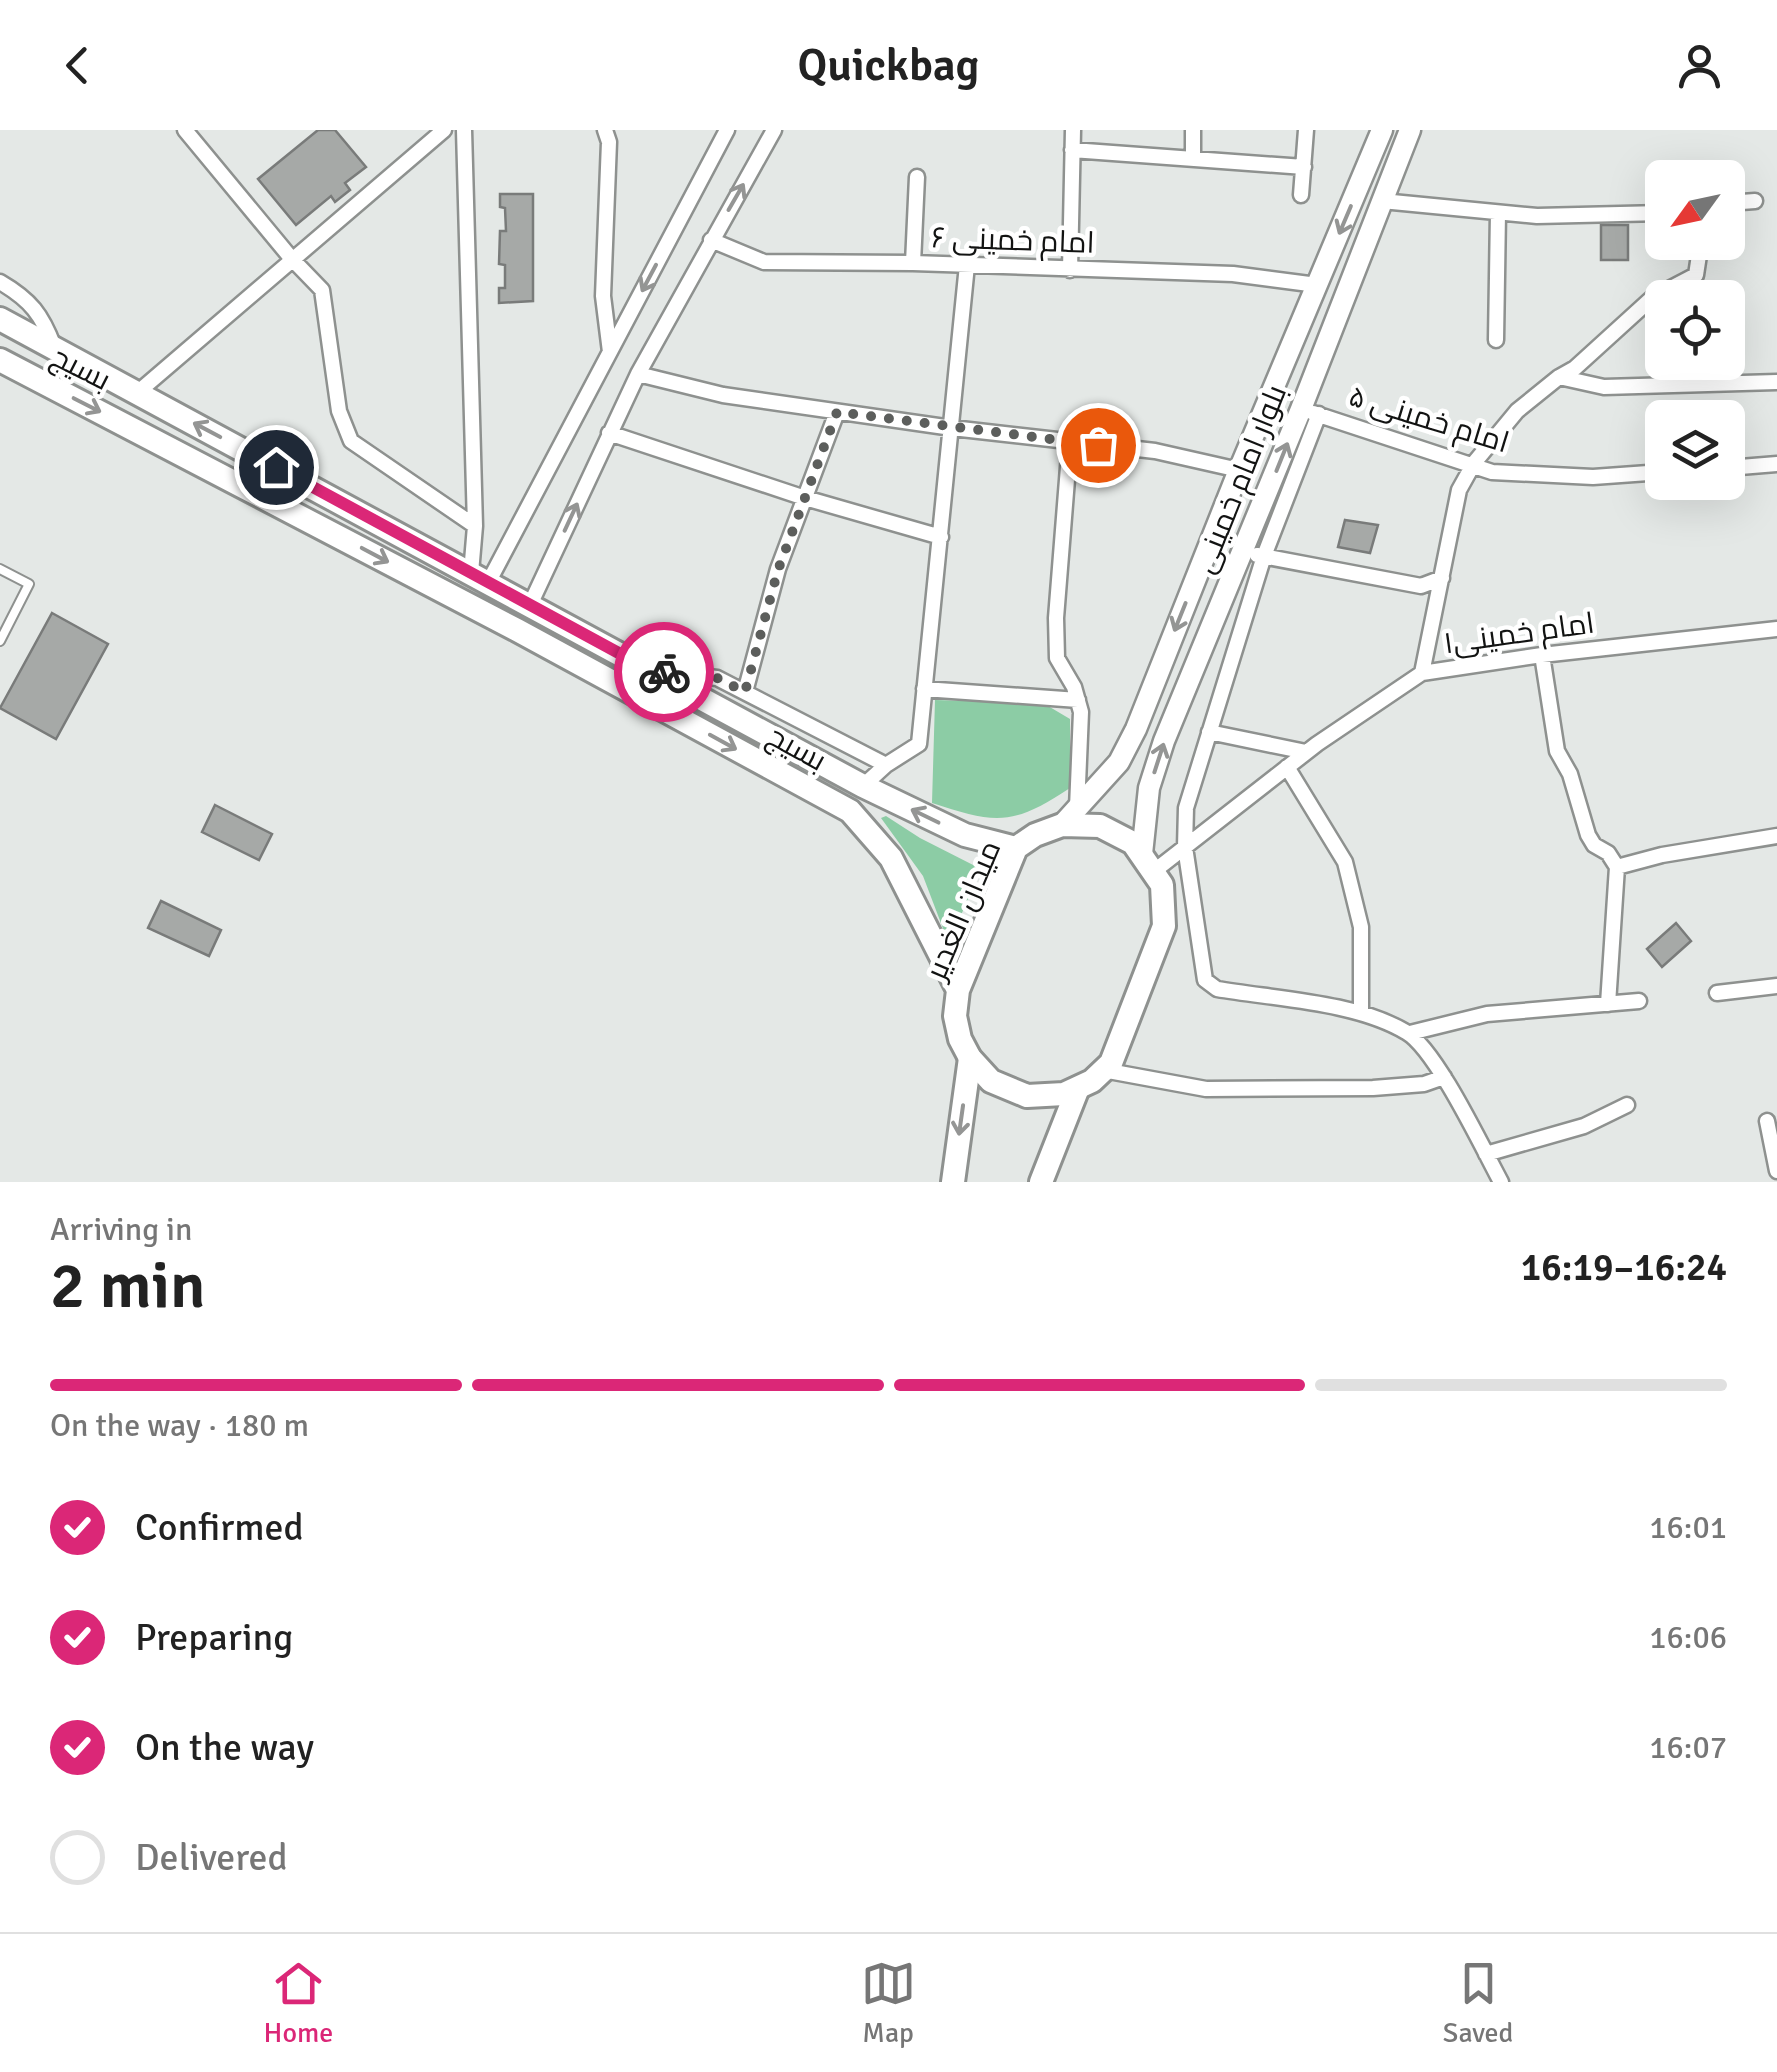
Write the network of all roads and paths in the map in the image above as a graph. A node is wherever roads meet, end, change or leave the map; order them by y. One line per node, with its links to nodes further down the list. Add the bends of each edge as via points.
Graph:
1 (185, 130): 23 (street)
2 (444, 130): 23 (street)
3 (464, 130): 50 (street)
4 (606, 130): 33 (street, via 603,296)
5 (727, 130): 33 (street, one-way to 33)
6 (774, 130): 22 (street, one-way to 6)
7 (1073, 130): 12 (street)
8 (1193, 130): 13 (street)
9 (1306, 130): 14 (street)
10 (1382, 130): 29 (main road, بلوار امام خمینی, one-way to 29)
11 (1410, 130): 17 (main road, بلوار امام خمینی)
12 (1072, 150): 13 (street); 27 (street)
13 (1194, 159): 14 (street)
14 (1304, 167): 16 (street)
15 (916, 177): 25 (street)
16 (1302, 195)
17 (1382, 201): 20 (street); 40 (main road, بلوار امام خمینی)
18 (1756, 201): 19 (street)
19 (1745, 202)
20 (1498, 212): 21 (street); 31 (street)
21 (1645, 213)
22 (711, 240): 25 (street, امام خمینی ۶, via 764,262); 35 (street)
23 (291, 258): 38 (street); 50 (street, via 322,290 338,410 351,441)
24 (1699, 260): 36 (street, via 1696,275 1652,298)
25 (913, 263): 26 (street, امام خمینی ۶)
26 (968, 266): 27 (street, امام خمینی ۶); 41 (street)
27 (1070, 270): 29 (street, امام خمینی ۶, via 1233,274)
28 (0, 282): 32 (street, via 42,316)
29 (1317, 285): 47 (main road, بلوار امام خمینی)
30 (0, 319): 32 (main road, بسیج)
31 (1496, 340)
32 (54, 348): 38 (main road, بسیج)
33 (610, 353): 55 (street)
34 (0, 360): 71 (main road, بسیج, one-way to 71)
35 (638, 374): 39 (street); 42 (street)
36 (1559, 377): 37 (street, via 1604,387); 44 (street, via 1517,411)
37 (1777, 382)
38 (137, 392): 55 (main road, بسیج, one-way to 38)
39 (837, 412): 41 (street); 49 (street)
40 (1310, 412): 44 (street, امام خمینی ۵); 52 (main road, بلوار امام خمینی, one-way to 40); 53 (street)
41 (952, 428): 43 (street); 51 (street)
42 (610, 433): 49 (street); 57 (street, one-way to 42)
43 (1070, 442): 47 (street, via 1155,451); 65 (street, via 1056,638 1057,658)
44 (1474, 464): 48 (street, امام خمینی ۵, via 1492,472); 56 (street, via 1460,490)
45 (1777, 464): 46 (street)
46 (1745, 467)
47 (1239, 470): 72 (main road, بلوار امام خمینی, one-way to 72, via 1120,762)
48 (1645, 473)
49 (805, 498): 51 (street); 64 (street)
50 (475, 526): 55 (street)
51 (941, 537): 63 (street)
52 (1242, 552): 53 (street); 76 (main road, بلوار امام خمینی, one-way to 52, via 1149,788)
53 (1264, 556): 56 (street, via 1421,586); 66 (street)
54 (0, 569): 59 (lane, via 29,584)
55 (480, 578): 57 (main road, بسیج)
56 (1442, 578): 62 (street)
57 (530, 605): 61 (main road, بسیج)
58 (1777, 629): 60 (street, امام خمینی۱)
59 (0, 641)
60 (1542, 655): 62 (street, امام خمینی۱); 77 (street, via 1557,751 1588,835)
61 (650, 670): 64 (street, via 717,678); 70 (main road, بسیج)
62 (1422, 674): 67 (street, امام خمینی۱)
63 (924, 690): 65 (street); 68 (street, via 919,744)
64 (745, 692): 68 (street)
65 (1078, 700): 72 (street)
66 (1208, 732): 67 (street); 74 (street, via 1186,808)
67 (1306, 752): 69 (street, امام خمینی۱)
68 (886, 765): 70 (street)
69 (1287, 767): 74 (street, امام خمینی۱); 83 (street, via 1345,862 1361,927)
70 (863, 786): 71 (main road); 75 (main road, بسیج, one-way to 70, via 965,835)
71 (850, 812): 79 (main road, بسیج, via 891,858)
72 (1069, 817): 75 (main road, میدان الغدیر); 76 (main road, via 1133,843)
73 (1777, 836): 77 (street)
74 (1185, 847): 76 (street, امام خمینی۱); 83 (street, via 1204,980 1218,989)
75 (1016, 848): 79 (main road, میدان الغدیر)
76 (1148, 863): 86 (main road, via 1162,886 1164,926)
77 (1617, 868): 82 (street)
78 (1777, 986): 80 (street)
79 (958, 990): 85 (main road, میدان الغدیر, via 956,1016)
80 (1718, 993)
81 (1639, 1001): 82 (street)
82 (1608, 1004): 84 (street, via 1487,1014)
83 (1361, 1013): 84 (street)
84 (1410, 1033): 87 (street)
85 (970, 1058): 88 (main road, via 991,1080 1028,1096); 93 (main road, one-way to 93)
86 (1104, 1070): 87 (street, via 1206,1089 1373,1088); 88 (main road)
87 (1444, 1077): 91 (street)
88 (1078, 1088): 94 (main road)
89 (1626, 1105): 91 (street, via 1584,1126)
90 (1768, 1121): 92 (street)
91 (1486, 1154): 95 (street)
92 (1777, 1170)
93 (953, 1182)
94 (1040, 1182)
95 (1501, 1182)

